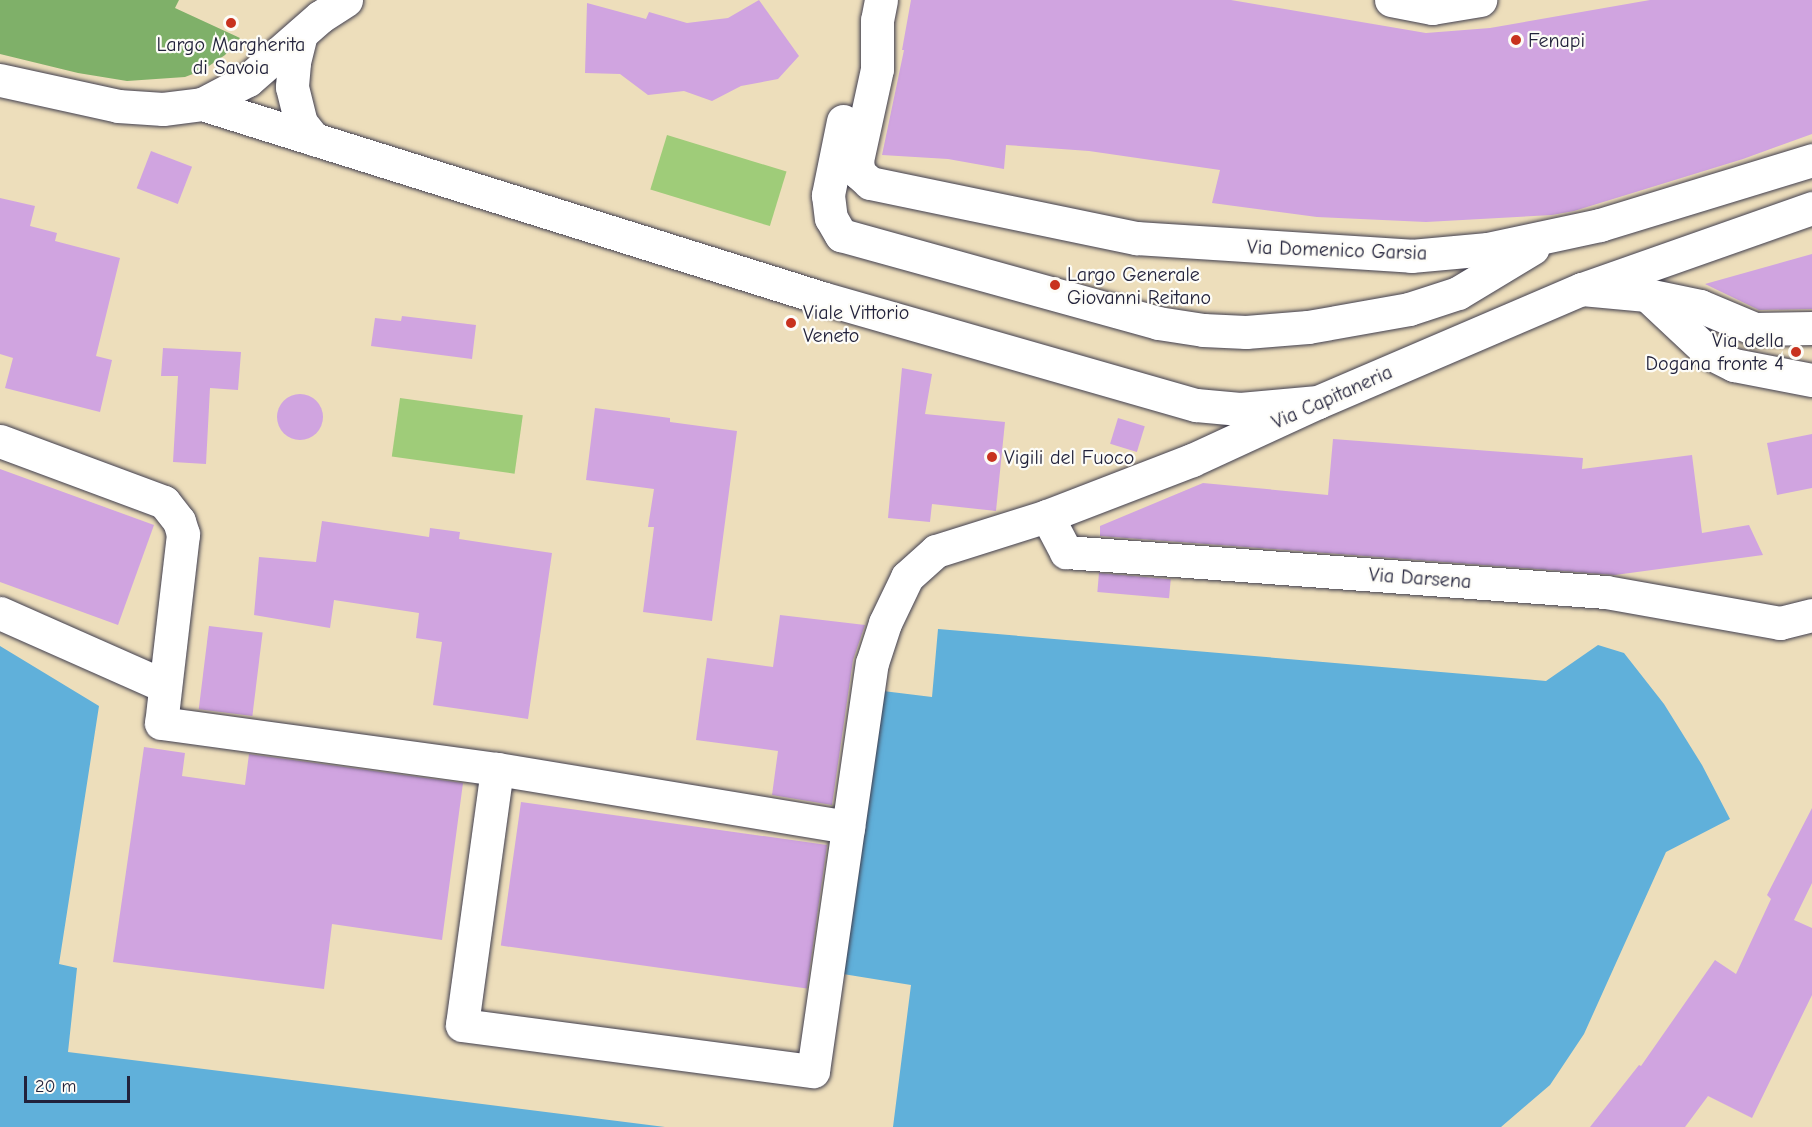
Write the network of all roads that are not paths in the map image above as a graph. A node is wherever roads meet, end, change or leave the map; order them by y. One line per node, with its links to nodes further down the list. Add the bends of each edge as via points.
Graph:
1 (346, 0): 5 (street)
2 (1391, 0): 3 (street, via 1432,8)
3 (1467, 1)
4 (879, 10): 11 (street, Via Domenico Garsia, via 877,69 857,161 859,173 870,183 1136,238 1411,256 1488,249); 11 (street, via 855,64 828,195 831,218 841,236 1158,323 1246,332 1308,327 1409,309 1458,293)
5 (300, 34): 7 (street, via 248,80); 8 (street, via 292,87 301,123)
6 (0, 80): 7 (street, via 118,106 163,109)
7 (202, 104): 8 (street)
8 (314, 139): 16 (street, via 822,298 1196,405 1240,409)
9 (1812, 160): 11 (street, Via Domenico Garsia)
10 (1812, 208): 12 (street, Via Capitaneria)
11 (1546, 238)
12 (1582, 289): 13 (street); 16 (street, Via Capitaneria)
13 (1647, 295): 14 (street, via 1700,306 1755,329); 15 (street, via 1708,352 1734,365)
14 (1812, 328)
15 (1812, 380)
16 (1318, 402): 18 (street, Via Capitaneria, via 1192,460)
17 (0, 441): 21 (street, via 164,502 179,521 183,534)
18 (1047, 516): 20 (street, Via Darsena, via 1066,552 1606,592 1780,623); 23 (street, Via Capitaneria, via 936,551 908,577 885,623 872,663)
19 (0, 613): 21 (street)
20 (1812, 615)
21 (165, 686): 22 (street, via 161,723)
22 (497, 769): 23 (street); 23 (street, Via Capitaneria, via 462,1025 813,1071)
23 (848, 827)

